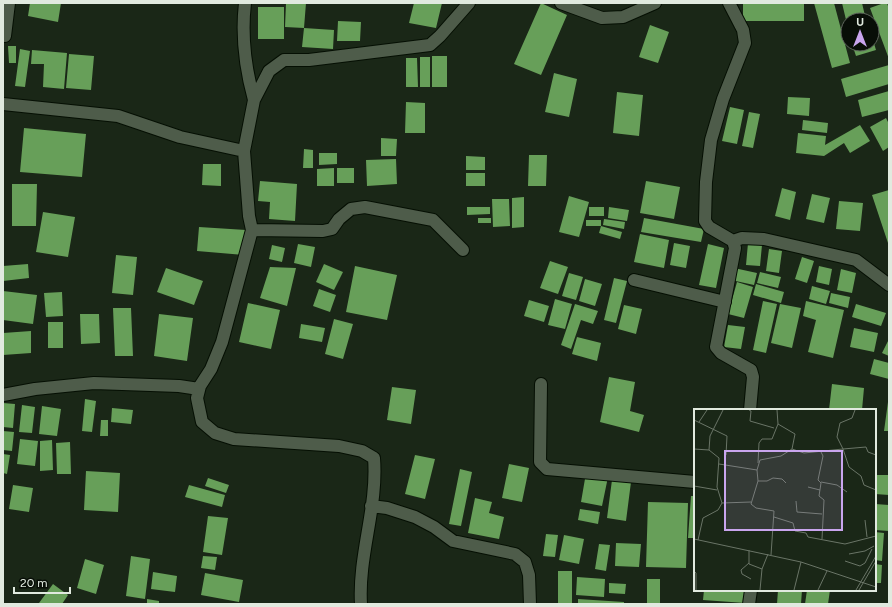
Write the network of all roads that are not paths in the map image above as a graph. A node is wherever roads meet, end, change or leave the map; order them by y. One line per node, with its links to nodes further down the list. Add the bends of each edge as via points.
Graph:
1 (9, 3): 7 (street)
2 (245, 3): 8 (street, via 242,27 245,61)
3 (469, 3): 8 (street, via 430,45 309,60 284,60 269,71)
4 (561, 3): 5 (street, via 602,18 622,17)
5 (656, 3)
6 (729, 3): 12 (street, via 743,30 745,43 723,99 711,140 705,221 709,227)
7 (5, 36)
8 (254, 100): 10 (street)
9 (3, 104): 10 (street, via 118,116 180,137)
10 (244, 151): 11 (street)
11 (252, 230): 13 (street, via 323,231 332,229 351,209 365,206 433,220); 18 (street, via 222,342)
12 (733, 241): 15 (street, via 742,238 764,239 856,260); 16 (street, via 735,248)
13 (463, 250)
14 (634, 280): 16 (street)
15 (889, 286)
16 (725, 302): 20 (street, via 716,347 721,353 751,370 753,377)
17 (541, 384): 21 (street, via 542,466 547,469)
18 (200, 390): 19 (street, via 179,386 94,383); 22 (street, via 197,398 202,422 215,433 234,439 260,442 339,446 362,451 374,458 376,474)
19 (3, 395)
20 (750, 409)
21 (694, 482)
22 (371, 506): 24 (street, via 364,552); 25 (street, via 415,517 453,540 515,554 525,562 529,575)
23 (751, 591): 26 (street)
24 (361, 604)
25 (530, 604)
26 (749, 604)

